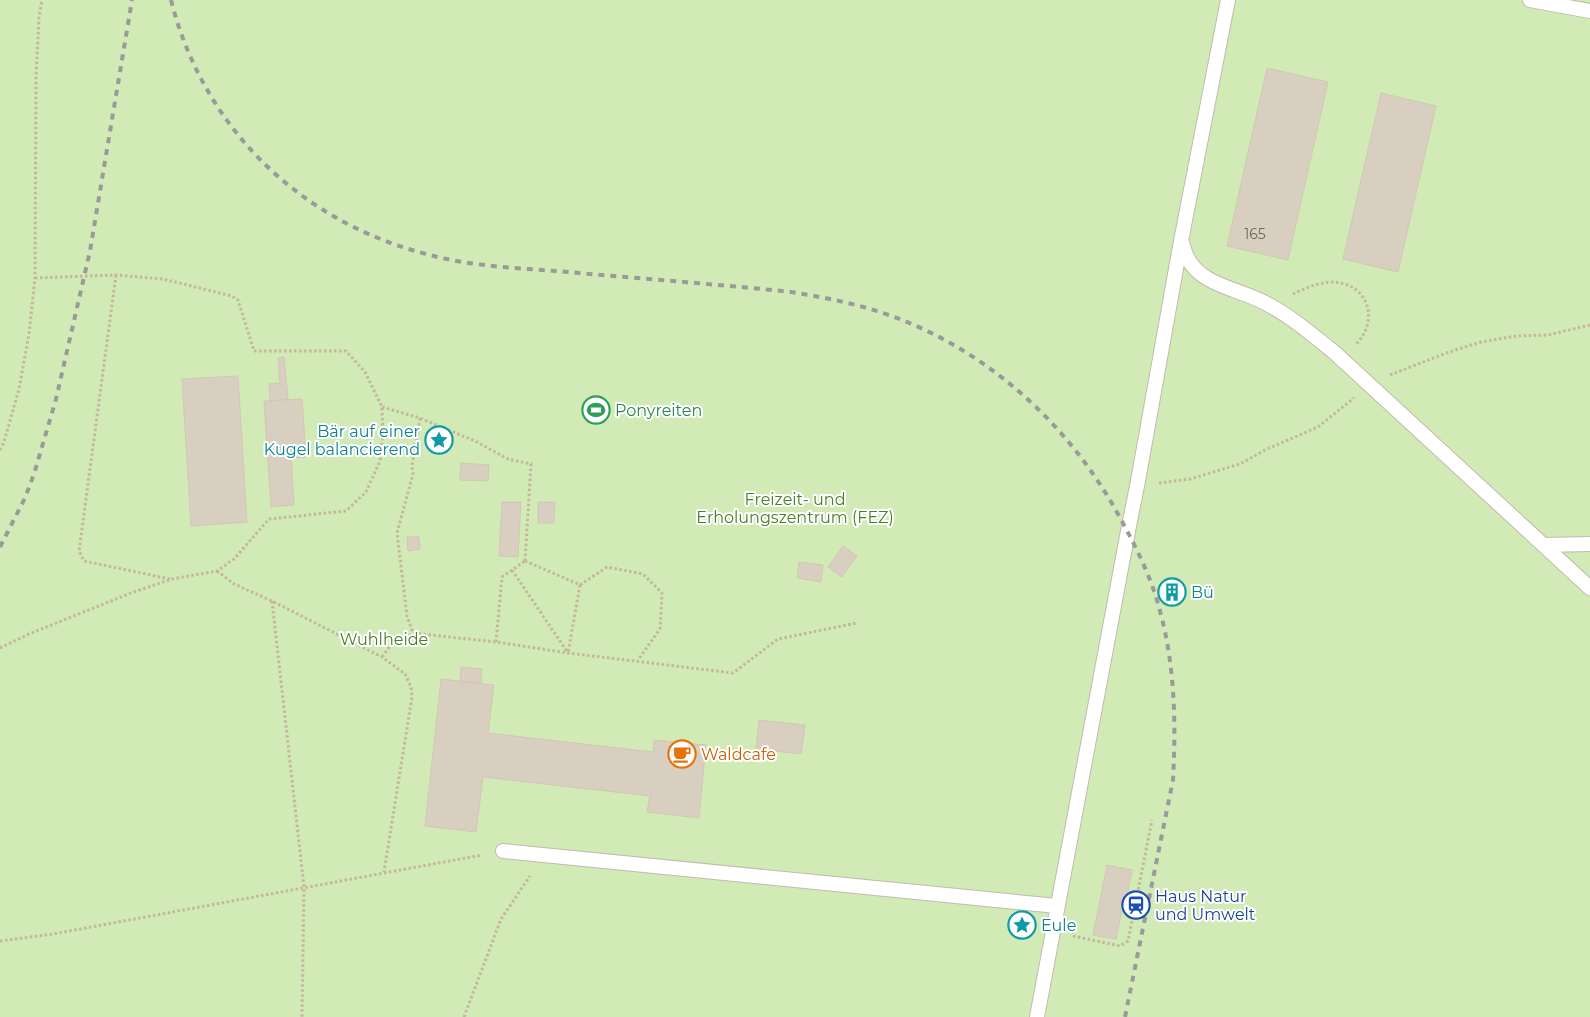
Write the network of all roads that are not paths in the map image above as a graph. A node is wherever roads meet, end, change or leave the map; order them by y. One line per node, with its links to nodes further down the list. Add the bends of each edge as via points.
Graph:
1 (1228, 0): 4 (lane)
2 (1530, 0): 3 (lane)
3 (1590, 11)
4 (1182, 241): 6 (lane, via 1187,258 1198,271 1213,281 1268,304 1302,326); 9 (lane)
5 (1590, 544): 6 (lane)
6 (1544, 545): 7 (lane)
7 (1590, 588)
8 (503, 851): 9 (lane)
9 (1058, 906): 10 (lane)
10 (1037, 1017)

